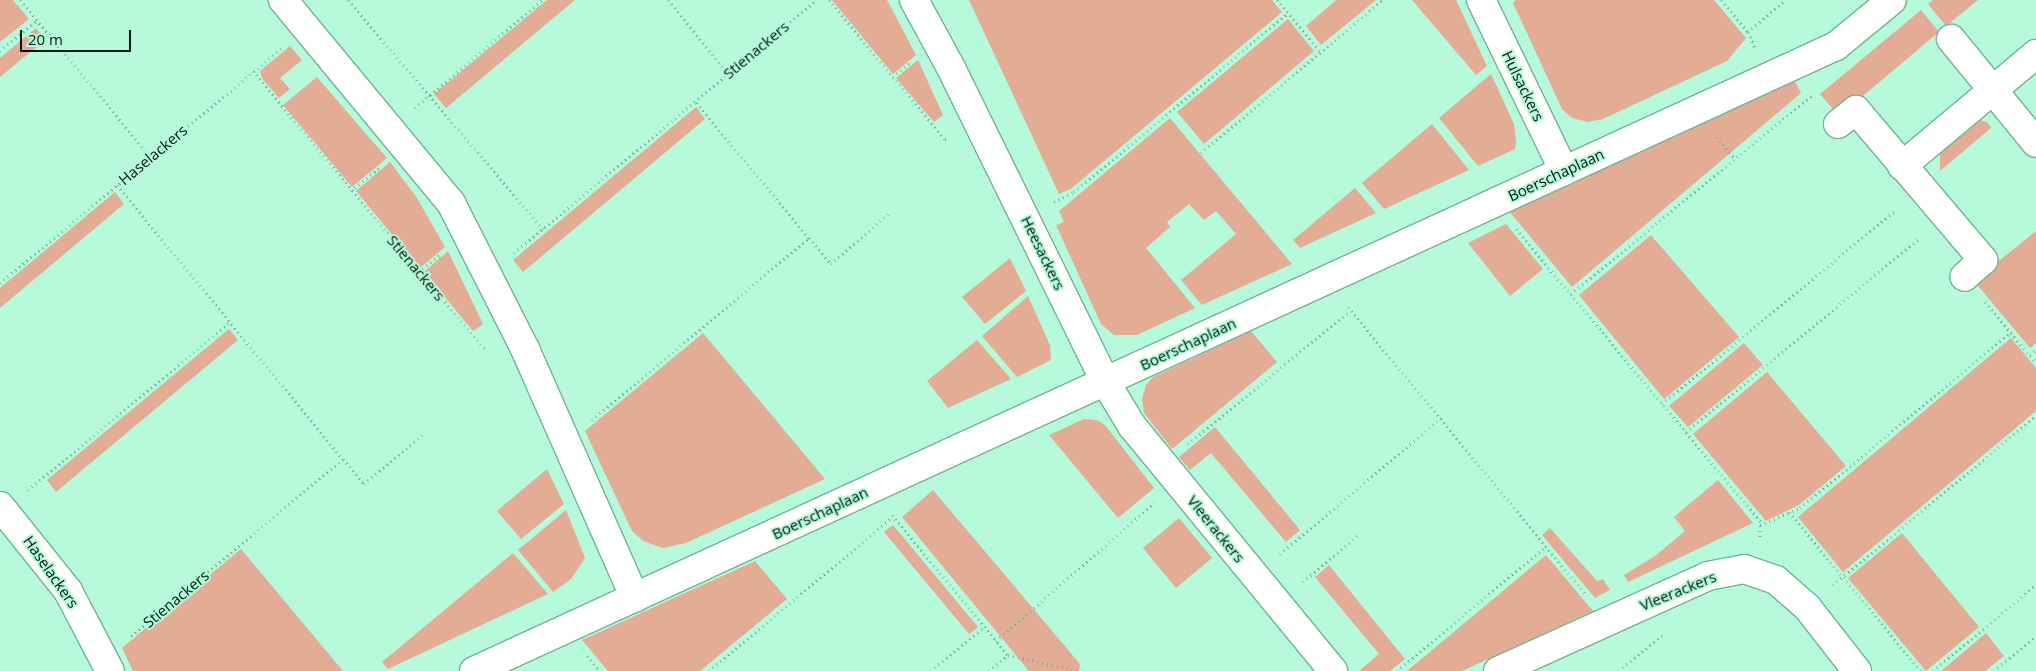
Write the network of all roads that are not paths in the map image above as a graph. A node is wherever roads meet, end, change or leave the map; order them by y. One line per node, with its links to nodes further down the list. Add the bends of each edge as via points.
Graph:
1 (283, 0): 15 (street, via 451,203 566,442)
2 (914, 0): 13 (street, Heesackers, via 979,124)
3 (1481, 0): 11 (street, Hulsackers)
4 (1892, 0): 11 (street, Boerschaplaan, via 1836,46)
5 (1951, 39): 7 (street)
6 (2036, 54): 7 (street)
7 (1993, 90): 9 (street); 10 (street)
8 (1838, 124): 10 (street, via 1856,110)
9 (2036, 143)
10 (1902, 166): 12 (street, via 1983,260)
11 (1564, 171): 13 (street, Boerschaplaan)
12 (1964, 277)
13 (1106, 383): 15 (street, Boerschaplaan); 18 (street, Vleerackers, via 1132,426)
14 (5, 521): 16 (street, Haselackers, via 68,591)
15 (635, 598): 17 (street, Boerschaplaan)
16 (107, 665)
17 (474, 671)
18 (1333, 671)
19 (1498, 671): 20 (street, Vleerackers, via 1708,576 1744,569 1776,580 1807,607)
20 (1857, 671)

